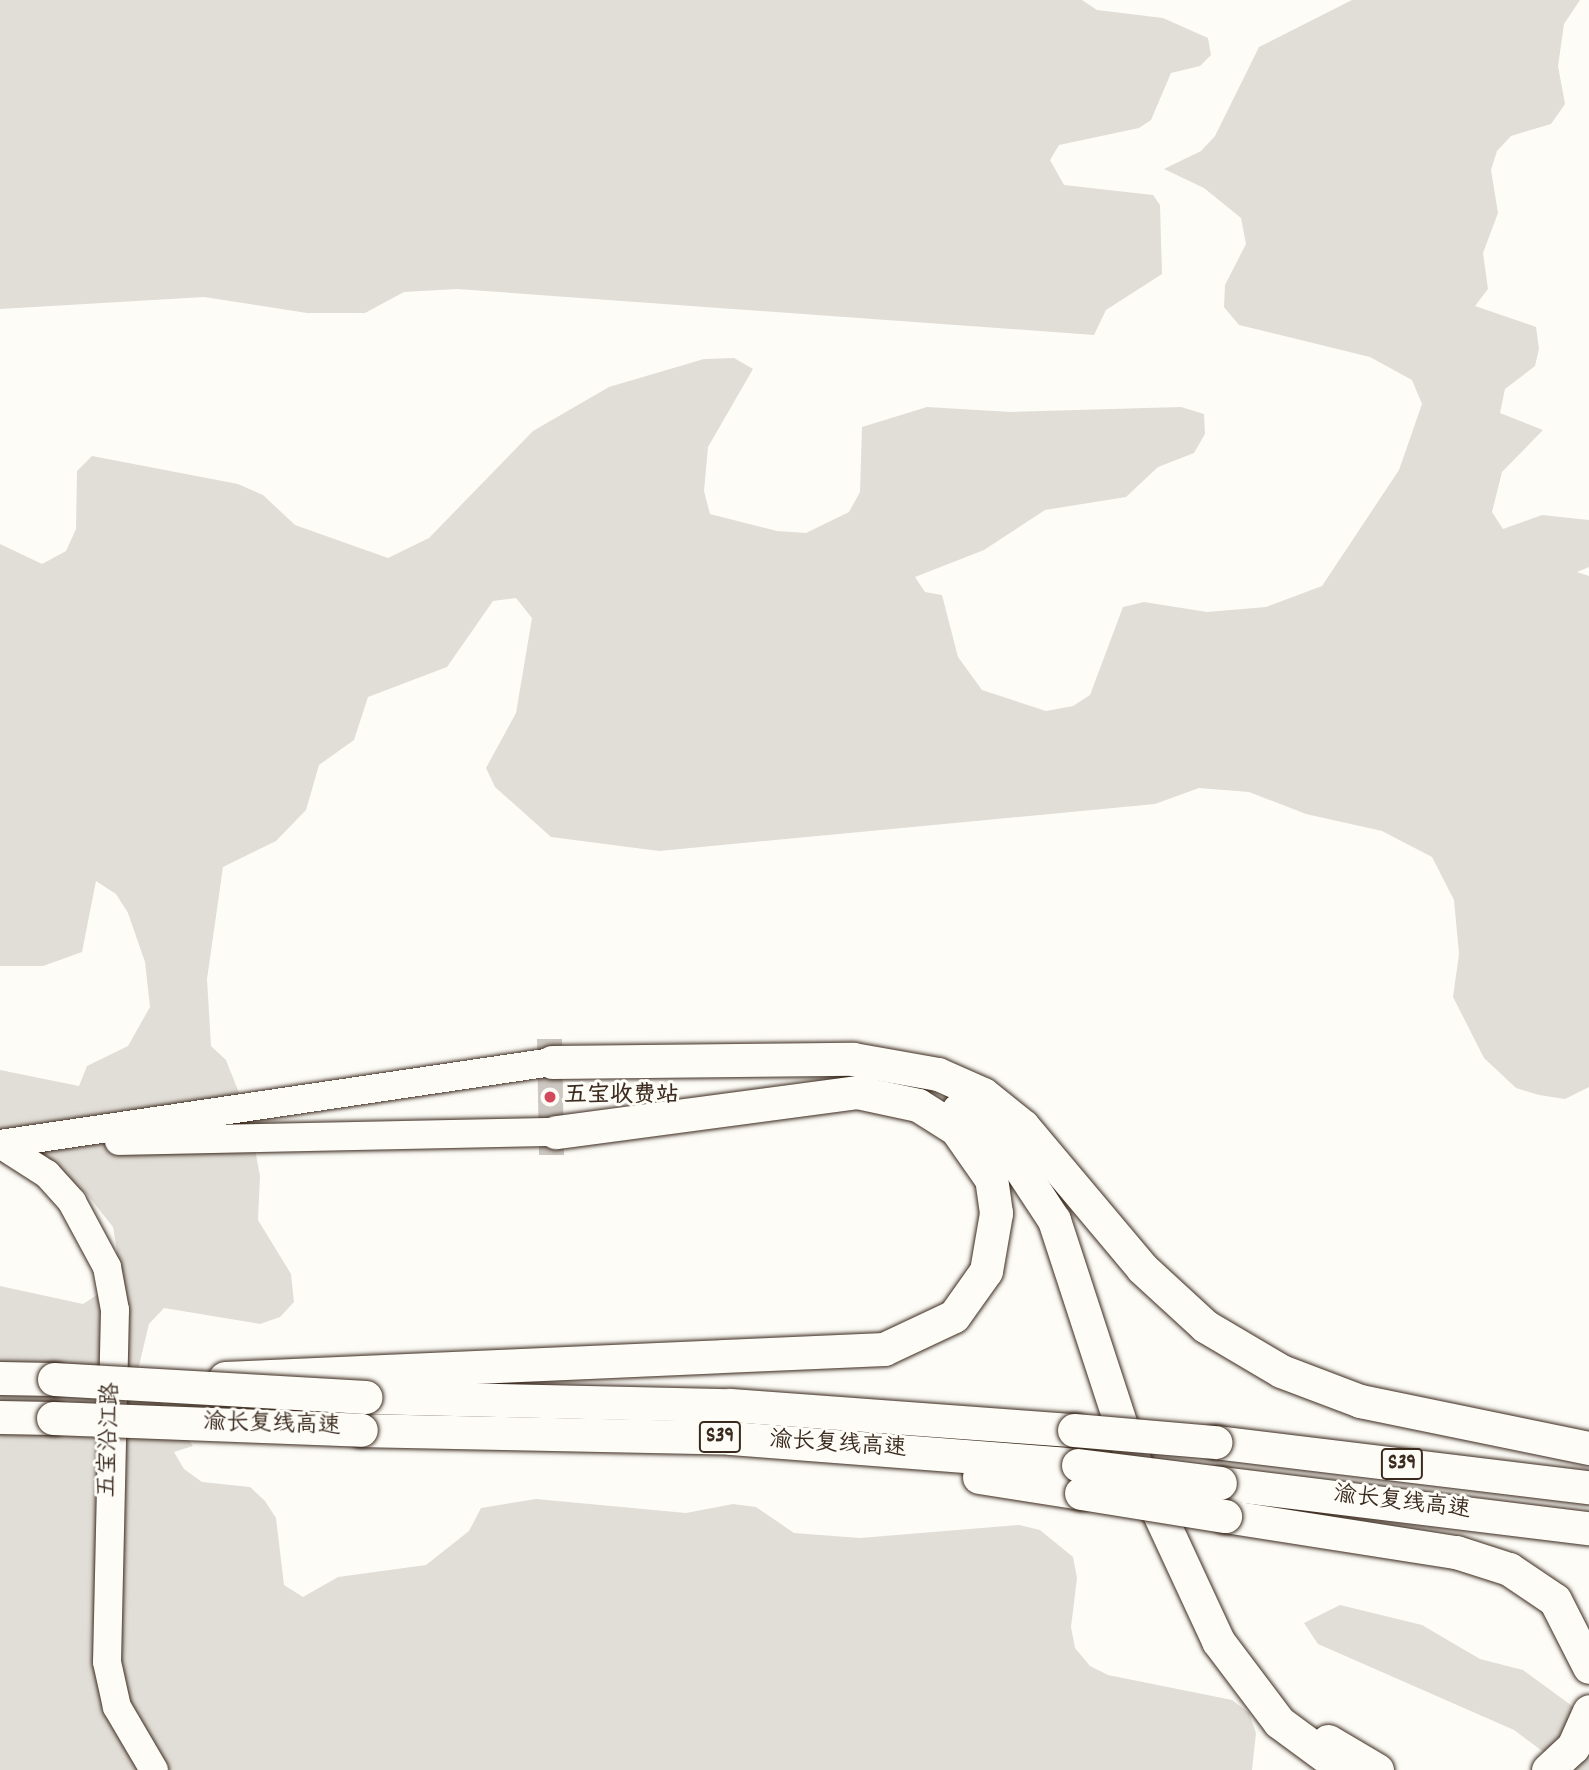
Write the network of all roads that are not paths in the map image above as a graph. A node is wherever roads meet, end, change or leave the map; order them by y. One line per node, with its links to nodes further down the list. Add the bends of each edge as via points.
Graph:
1 (552, 1062): 2 (highway, via 853,1059); 5 (main road)
2 (938, 1074): 9 (highway, via 983,1094 1023,1126 1142,1268 1205,1326 1281,1371 1360,1401); 17 (highway, via 1014,1134 1045,1172 1067,1216 1144,1451 1231,1634 1288,1709)
3 (857, 1092): 4 (highway); 7 (highway, via 938,1114 976,1150 991,1179 996,1213 986,1271 954,1316 931,1331 884,1349 825,1355); 16 (highway, via 923,1096 969,1115 1034,1180 1054,1220 1129,1448 1218,1642 1279,1722)
4 (556, 1132): 5 (main road)
5 (0, 1144): 15 (main road, 五宝沿江路, via 47,1174 72,1202 107,1267 115,1310 107,1662 117,1707)
6 (0, 1378): 7 (highway, 渝长复线高速 / S39, bridge)
7 (366, 1382): 11 (highway, 渝长复线高速 / S39, bridge, via 1215,1442)
8 (0, 1417): 10 (highway, 渝长复线高速 / S39, bridge, via 731,1438)
9 (1589, 1448)
10 (1080, 1479): 12 (highway, 渝长复线高速 / S39, bridge, via 1220,1483); 13 (highway, bridge, via 1225,1516 1456,1552 1509,1569 1555,1600)
11 (1589, 1487)
12 (1589, 1528)
13 (1589, 1667)
14 (1589, 1711): 18 (highway, via 1573,1746)
15 (154, 1770)
16 (1345, 1770)
17 (1377, 1770)
18 (1548, 1770)

